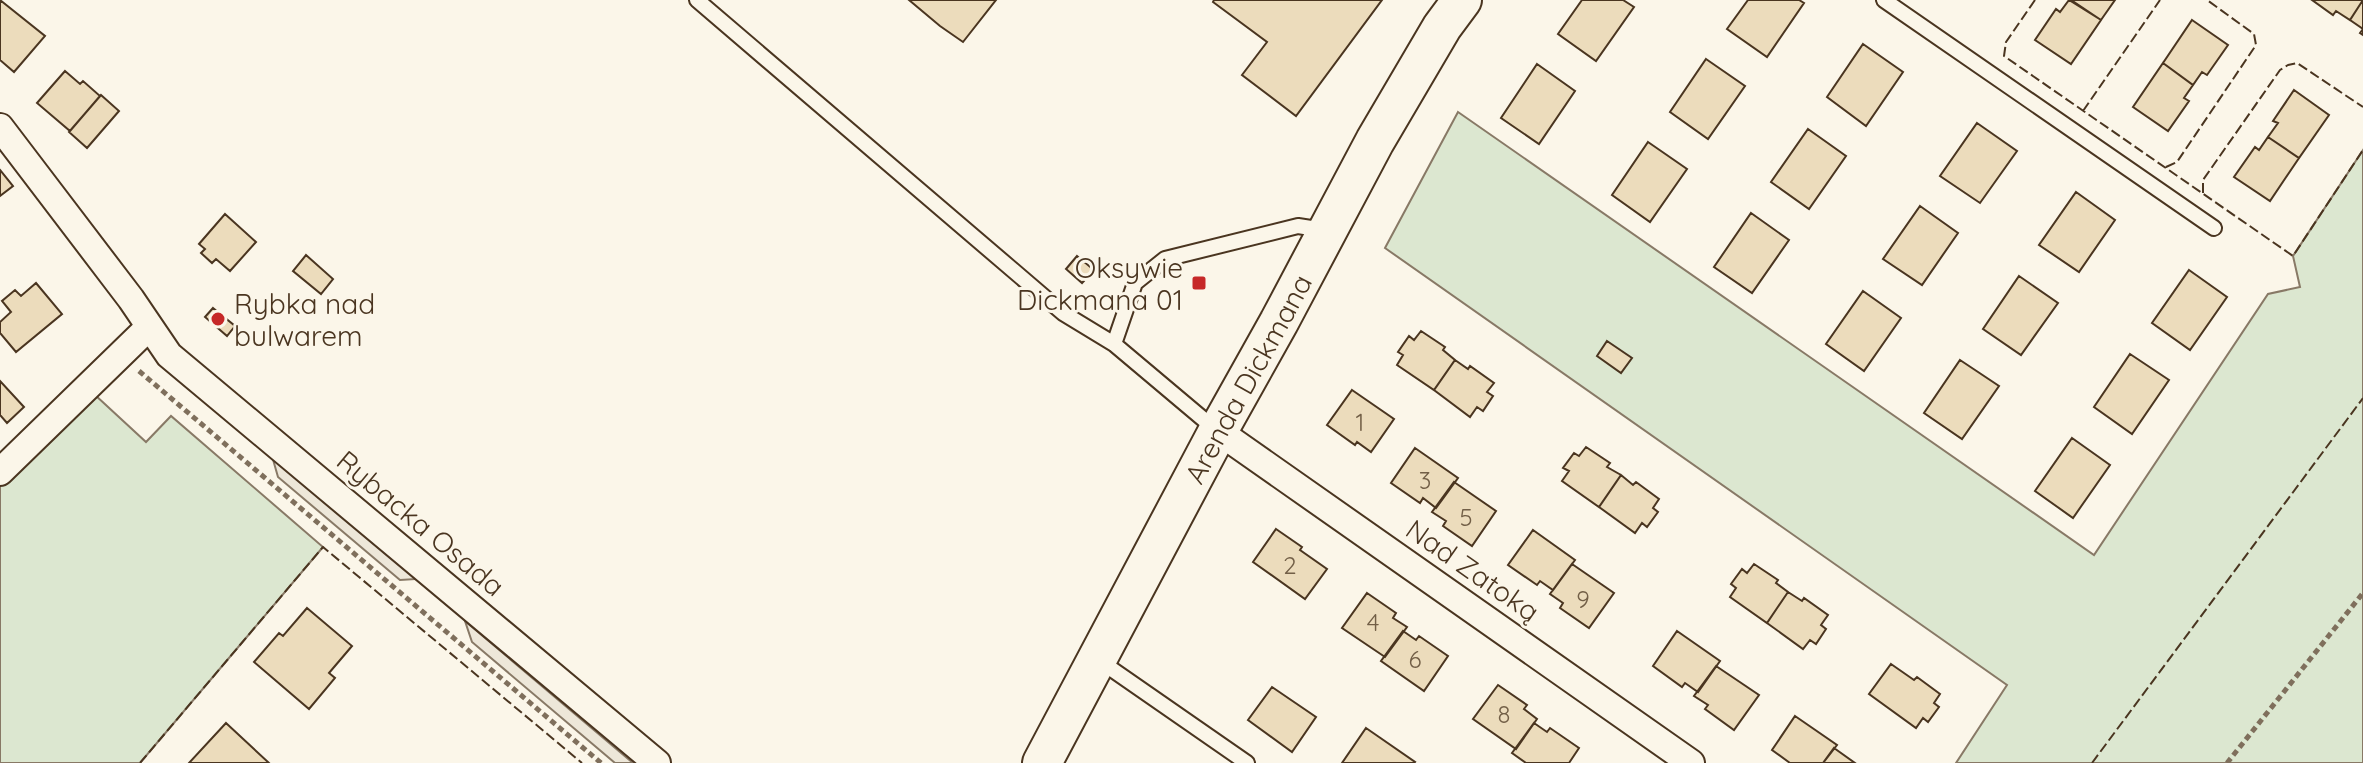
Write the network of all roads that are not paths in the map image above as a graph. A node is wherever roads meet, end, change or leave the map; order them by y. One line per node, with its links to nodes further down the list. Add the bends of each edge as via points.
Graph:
1 (697, 0): 8 (lane, via 1063,313)
2 (1462, 0): 6 (street, Arenda Dickmana, via 1375,141)
3 (1884, 0): 5 (lane)
4 (0, 128): 7 (street, Rybacka Osada)
5 (2214, 228)
6 (1328, 231): 8 (lane, via 1298,226 1165,259 1135,283); 9 (street, Arenda Dickmana)
7 (149, 327): 10 (street); 12 (street, Rybacka Osada, via 169,355)
8 (1114, 344): 9 (lane)
9 (1218, 431): 11 (street, Arenda Dickmana); 15 (street, Nad Zatoką)
10 (0, 472)
11 (1098, 659): 13 (street, Arenda Dickmana); 14 (lane)
12 (657, 763)
13 (1042, 763)
14 (1247, 763)
15 (1691, 763)

